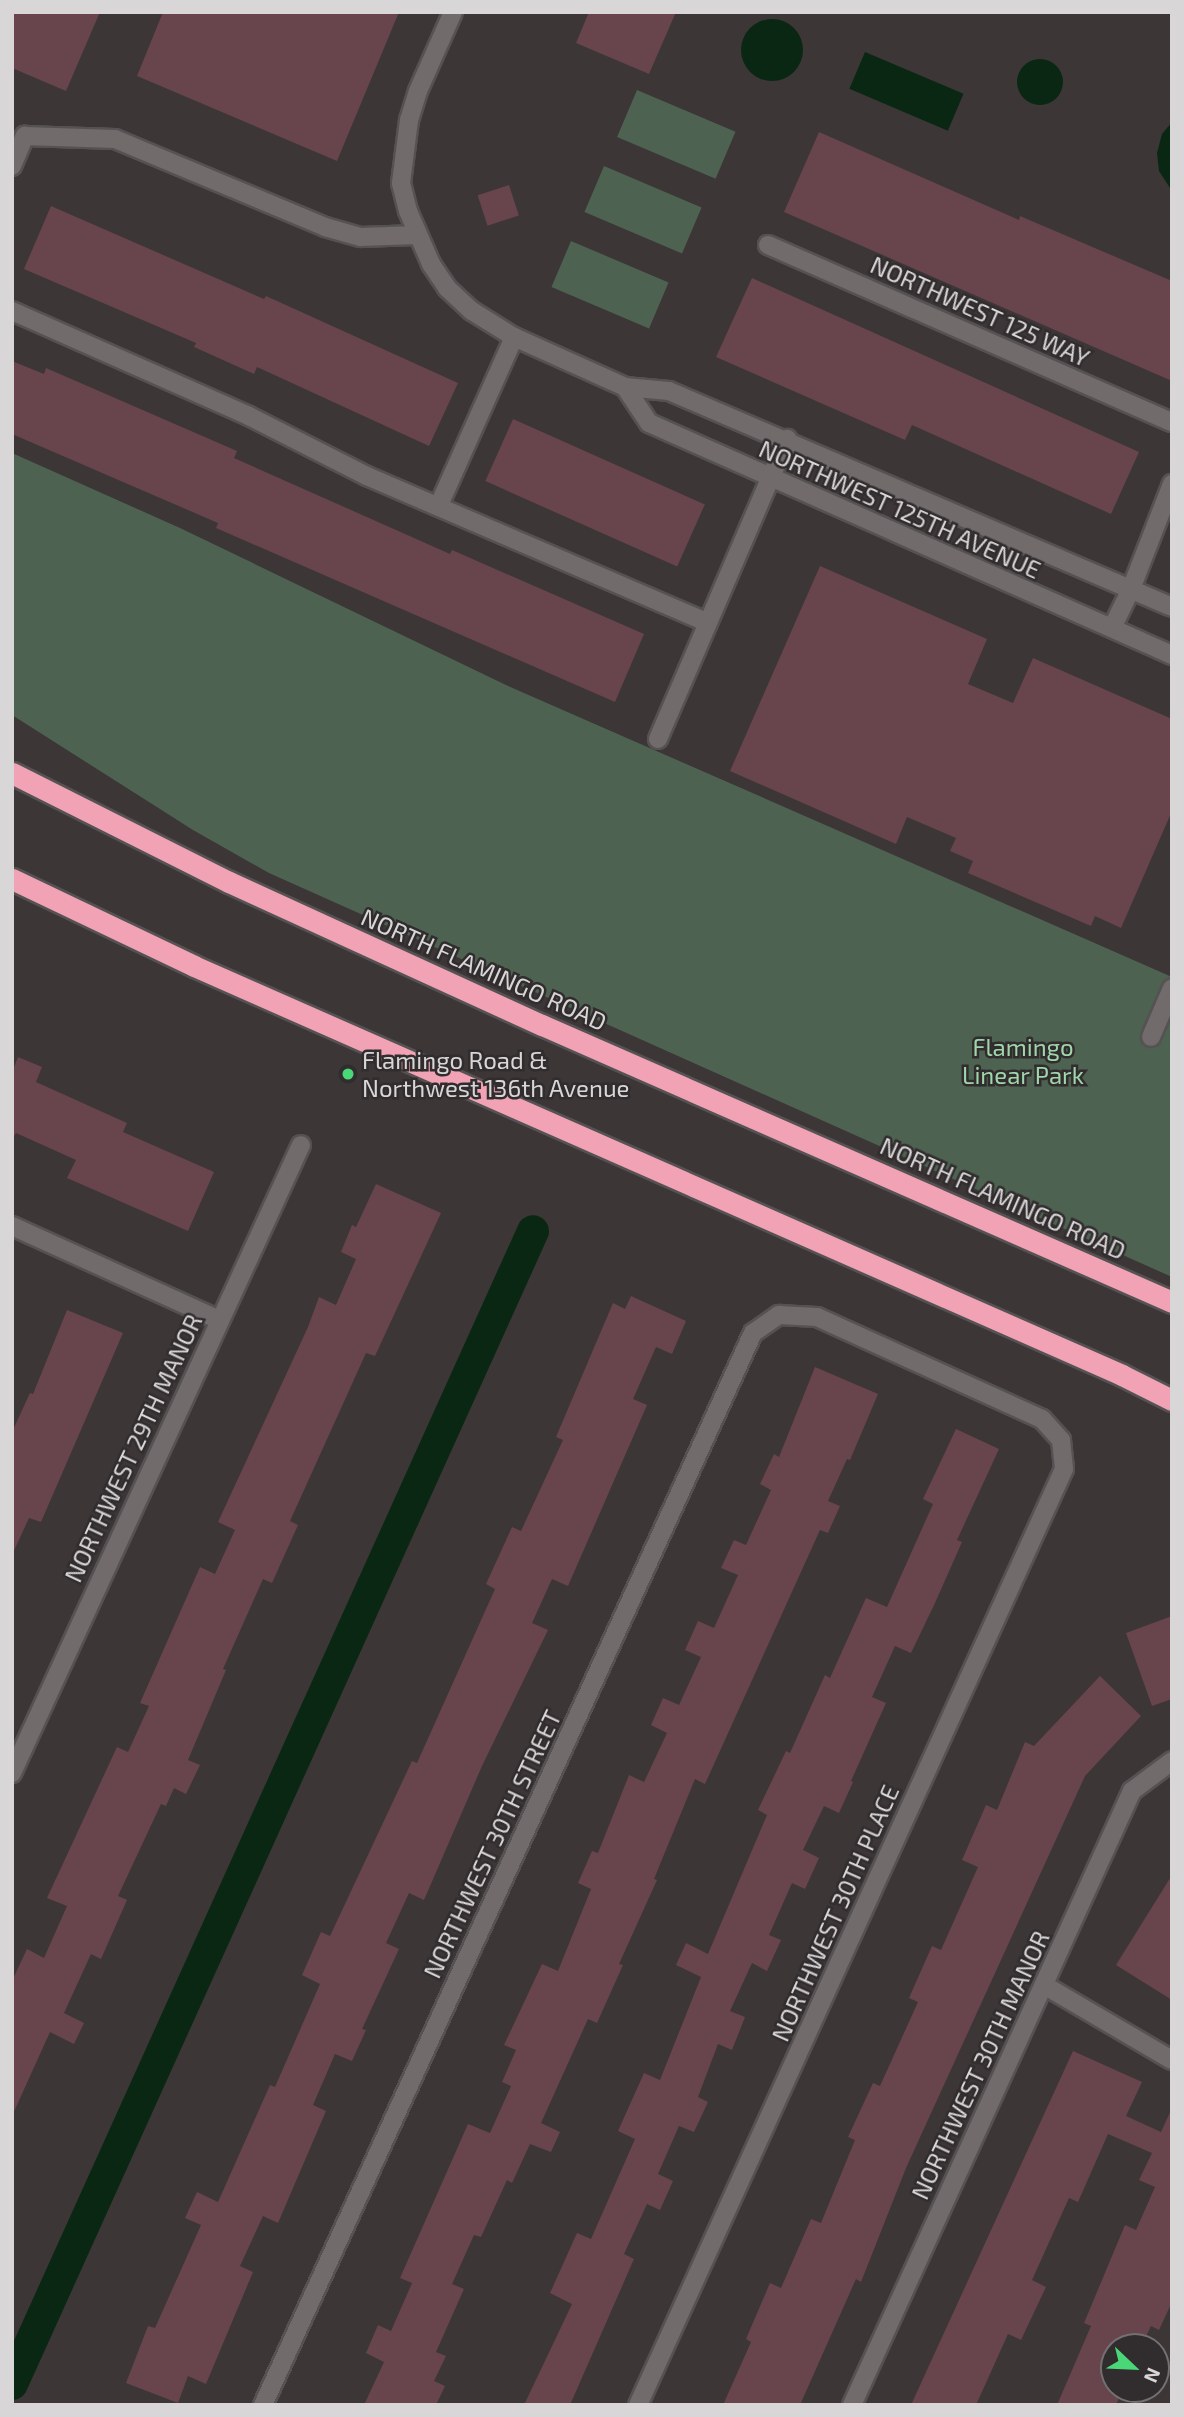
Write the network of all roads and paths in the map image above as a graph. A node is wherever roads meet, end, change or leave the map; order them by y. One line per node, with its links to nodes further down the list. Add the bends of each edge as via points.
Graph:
1 (453, 12): 4 (street, via 418,91 403,151 401,183)
2 (19, 133): 3 (street); 4 (street, via 115,139 325,227 361,237)
3 (12, 166)
4 (417, 235): 7 (street, NORTHWEST 125TH AVENUE, via 447,288 472,311)
5 (768, 245): 9 (street, NORTHWEST 125 WAY)
6 (12, 311): 13 (street)
7 (514, 337): 8 (street, NORTHWEST 125TH AVENUE); 13 (street)
8 (625, 387): 10 (street, NORTHWEST 125TH AVENUE, via 669,391); 11 (street, NORTHWEST 125TH AVENUE, via 649,423)
9 (1172, 422)
10 (787, 439): 11 (street); 14 (street, NORTHWEST 125TH AVENUE)
11 (770, 478): 16 (street); 17 (street, NORTHWEST 125TH AVENUE)
12 (1172, 484): 14 (street)
13 (439, 505): 16 (street)
14 (1131, 589): 15 (street, NORTHWEST 125TH AVENUE); 17 (street)
15 (1172, 607)
16 (708, 623): 19 (street)
17 (1112, 628): 18 (street, NORTHWEST 125TH AVENUE)
18 (1172, 654)
19 (658, 739)
20 (12, 773): 26 (highway, NORTH FLAMINGO ROAD, via 229,882 542,1025)
21 (12, 879): 29 (highway, via 206,971)
22 (1172, 988): 23 (street)
23 (1151, 1037)
24 (301, 1145): 28 (street, NORTHWEST 29TH MANOR)
25 (12, 1226): 28 (street)
26 (1172, 1302)
27 (779, 1315): 34 (street, NORTHWEST 30TH STREET, via 753,1333); 35 (street, NORTHWEST 30TH PLACE, via 817,1317 1042,1419 1061,1440 1064,1469)
28 (219, 1320): 31 (street, NORTHWEST 29TH MANOR)
29 (1172, 1400)
30 (1172, 1762): 32 (street, NORTHWEST 30TH MANOR, via 1132,1791)
31 (12, 1773)
32 (1044, 1985): 33 (street); 36 (street, NORTHWEST 30TH MANOR)
33 (1172, 2060)
34 (263, 2405)
35 (638, 2405)
36 (852, 2405)

